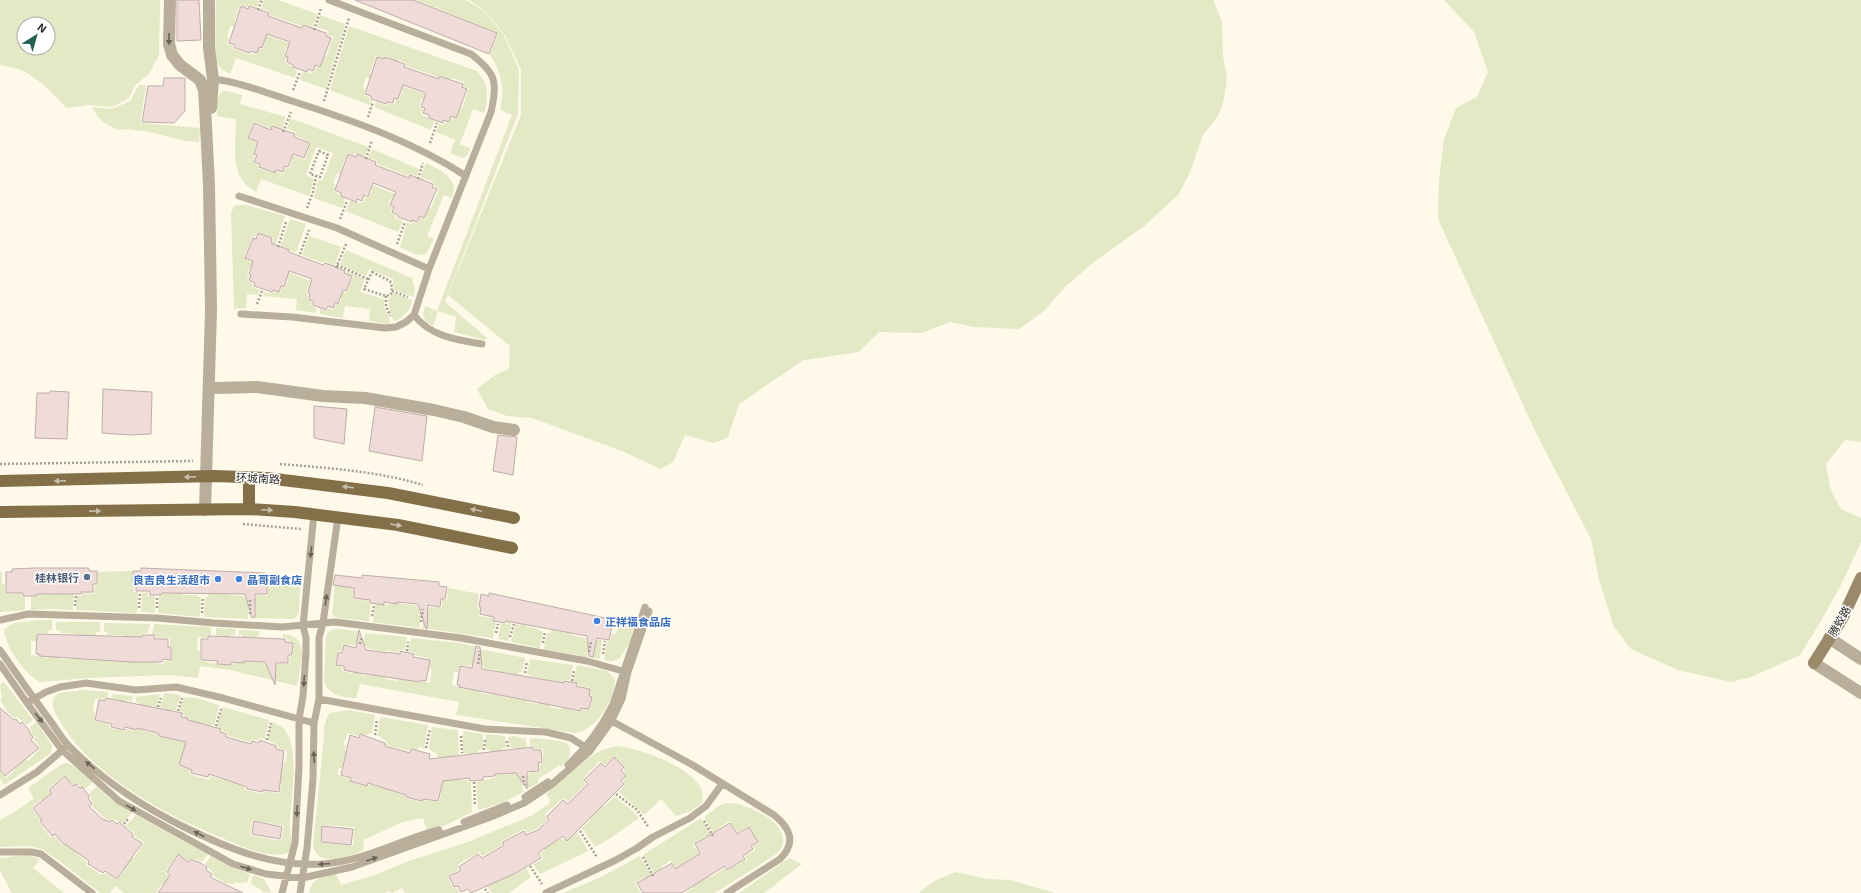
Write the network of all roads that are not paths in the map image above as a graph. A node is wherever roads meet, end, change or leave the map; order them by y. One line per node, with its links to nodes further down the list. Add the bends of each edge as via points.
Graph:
1 (170, 0): 13 (street, one-way to 13, via 168,44 172,55 180,65 200,80 204,90 211,310)
2 (209, 0): 4 (street, via 209,48)
3 (329, 0): 5 (lane, via 471,54 493,75 495,92 491,112)
4 (213, 79): 5 (lane, via 321,110 376,131); 11 (street, via 211,106 217,251)
5 (466, 176): 7 (lane)
6 (240, 196): 7 (lane, via 350,233)
7 (429, 269): 9 (lane)
8 (240, 314): 9 (lane, via 292,317 385,328 396,327)
9 (414, 315): 10 (lane, via 423,326 435,334)
10 (482, 344)
11 (216, 388): 12 (street, via 257,387 323,396 365,398 434,410 492,427); 13 (street)
12 (514, 430)
13 (210, 476): 14 (main road, 环城南路); 15 (main road, 环城南路, one-way to 15); 17 (street)
14 (249, 477): 16 (main road); 21 (main road, 环城南路, one-way to 14, via 359,489)
15 (0, 481)
16 (249, 509): 17 (main road); 19 (main road, one-way to 19)
17 (209, 510): 18 (main road, one-way to 17)
18 (0, 512)
19 (314, 514): 20 (main road); 27 (lane, one-way to 27)
20 (338, 517): 22 (main road, one-way to 22, via 441,533); 26 (lane, one-way to 20)
21 (514, 518)
22 (512, 548)
23 (1861, 578): 28 (main road, 腾蛟路)
24 (647, 609): 33 (lane)
25 (0, 620): 27 (lane, via 28,614)
26 (323, 623): 27 (lane); 33 (lane, via 346,623 461,638 587,661); 35 (lane, via 319,638)
27 (303, 626): 38 (lane, one-way to 38, via 306,653)
28 (1829, 638): 30 (street); 31 (main road, 腾蛟路)
29 (0, 650): 36 (lane)
30 (1861, 659)
31 (1814, 663): 34 (street)
32 (0, 664): 37 (lane)
33 (626, 672): 39 (lane, via 622,699)
34 (1861, 693)
35 (319, 698): 40 (lane); 42 (lane, via 460,725 506,731 546,732 572,738)
36 (34, 699): 37 (lane); 38 (lane, via 60,687 86,683 136,690 176,687); 41 (lane)
37 (27, 703): 41 (lane, one-way to 41)
38 (299, 719): 40 (lane); 46 (lane, one-way to 46, via 295,843)
39 (609, 720): 42 (lane); 43 (lane)
40 (314, 723): 47 (lane, one-way to 40, via 314,779)
41 (65, 747): 44 (lane, via 37,772); 46 (lane, one-way to 41, via 246,854 171,820 125,794); 48 (lane, one-way to 48, via 109,792 135,811 233,864)
42 (588, 749): 47 (lane, one-way to 47, via 555,777 519,800 462,823 355,858 323,864); 49 (lane, one-way to 42, via 352,867 524,803 551,785)
43 (722, 784): 53 (lane, via 699,812 653,836 638,848); 54 (lane, via 774,815 784,824 790,842 787,852 780,859)
44 (0, 795)
45 (0, 852): 50 (lane, via 41,854)
46 (290, 864): 47 (lane); 48 (lane)
47 (304, 864): 49 (lane)
48 (286, 877): 49 (lane); 51 (lane)
49 (302, 878): 52 (lane)
50 (92, 893)
51 (282, 893)
52 (300, 893)
53 (547, 893)
54 (727, 893)

